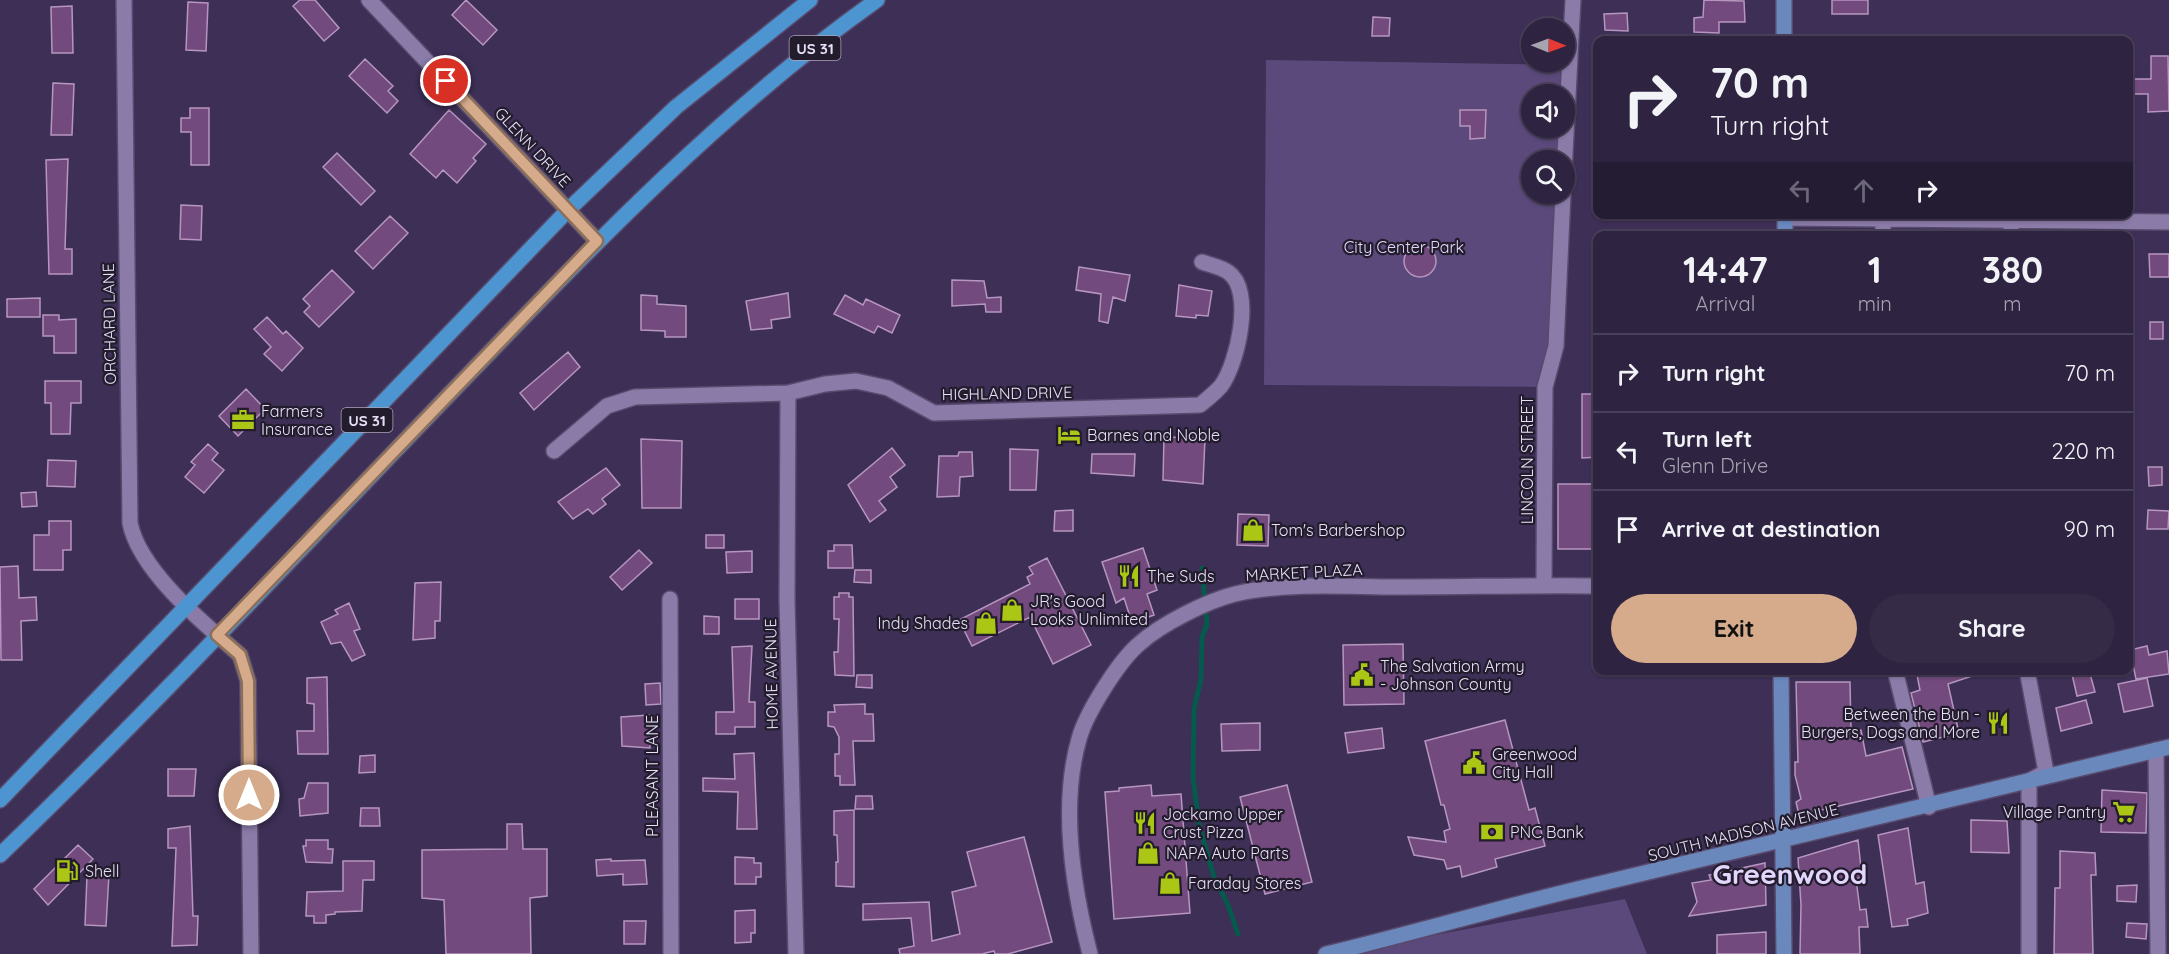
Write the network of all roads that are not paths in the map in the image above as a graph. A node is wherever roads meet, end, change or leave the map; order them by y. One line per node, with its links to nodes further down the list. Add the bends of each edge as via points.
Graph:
1 (124, 0): 22 (street, ORCHARD LANE, via 130,516 140,549)
2 (369, 0): 10 (street, GLENN DRIVE)
3 (810, 0): 10 (main road, US 31, via 676,108)
4 (878, 0): 15 (main road, US 31, via 770,84 676,165)
5 (1573, 0): 8 (street)
6 (1784, 0): 7 (main road)
7 (1784, 36)
8 (1565, 150)
9 (1563, 204): 19 (street, LINCOLN STREET, via 1556,346 1545,387)
10 (568, 210): 15 (street, GLENN DRIVE); 22 (main road, US 31)
11 (1883, 219): 13 (street); 14 (street)
12 (2169, 222): 13 (street)
13 (2011, 223)
14 (1883, 231)
15 (597, 241): 23 (main road, US 31)
16 (1202, 262): 17 (street, HIGHLAND DRIVE, via 1230,272 1240,289 1243,318 1228,372 1221,386 1200,405 934,413 888,388 856,381)
17 (788, 393): 18 (street, HIGHLAND DRIVE, via 635,397 607,406); 35 (street, HOME AVENUE, via 787,600)
18 (554, 451)
19 (1544, 585): 20 (street, MARKET PLAZA); 36 (street, MARKET PLAZA, via 1310,587 1233,595 1195,610 1139,644 1102,690 1079,738 1071,793 1071,837 1076,888)
20 (1593, 586)
21 (670, 599): 34 (street, PLEASANT LANE)
22 (188, 606): 23 (street, ORCHARD LANE); 29 (main road, US 31)
23 (217, 635): 32 (main road, US 31); 33 (street, via 240,655 248,681)
24 (1781, 675): 31 (main road)
25 (1896, 675): 30 (street)
26 (2028, 675): 28 (street, via 2046,772)
27 (2163, 748): 28 (main road, SOUTH MADISON AVENUE); 40 (street)
28 (2029, 781): 30 (main road, SOUTH MADISON AVENUE); 39 (street)
29 (0, 800)
30 (1929, 807): 31 (main road, SOUTH MADISON AVENUE)
31 (1781, 839): 37 (main road, SOUTH MADISON AVENUE); 38 (main road)
32 (0, 855)
33 (251, 954)
34 (671, 954)
35 (796, 954)
36 (1090, 954)
37 (1326, 954)
38 (1784, 954)
39 (2030, 954)
40 (2158, 954)

